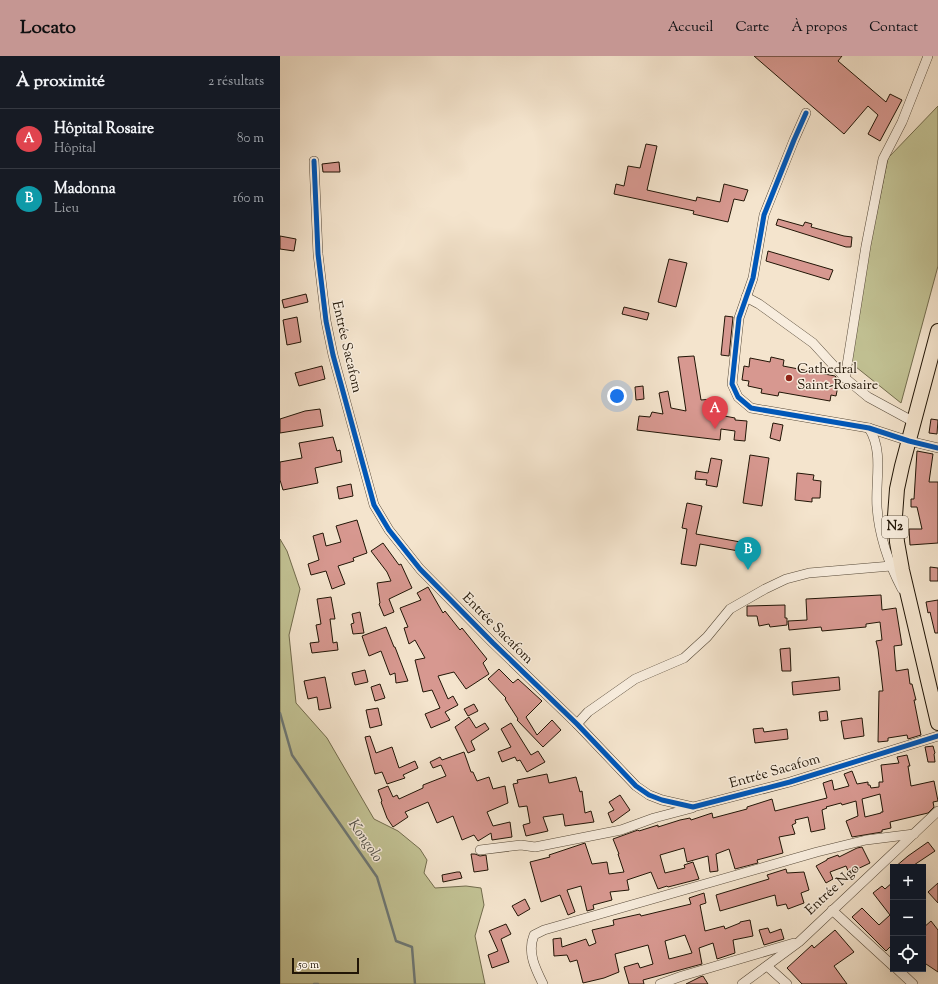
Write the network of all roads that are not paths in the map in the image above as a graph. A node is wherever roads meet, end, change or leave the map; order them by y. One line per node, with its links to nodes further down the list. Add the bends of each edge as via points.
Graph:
1 (926, 58): 6 (street, via 902,122 883,159 866,246)
2 (806, 113): 4 (street, via 764,215 753,278)
3 (314, 160): 14 (street, Entrée Sacafom, via 318,254 326,321 374,505 389,530 420,569)
4 (746, 297): 6 (street, via 813,343); 8 (street, via 739,318 733,370 732,384 738,397 751,408)
5 (938, 331): 7 (highway, N2)
6 (846, 378): 7 (street, via 868,397)
7 (914, 422): 9 (highway, N2)
8 (869, 428): 9 (street); 11 (street, via 878,459 877,506 880,531)
9 (909, 441): 10 (street); 12 (highway, N2, via 897,489 895,516 902,570)
10 (938, 448)
11 (891, 566): 12 (street); 14 (street, via 809,573 786,579 765,589 730,609 684,658 635,679 588,712)
12 (911, 605): 13 (highway, N2)
13 (938, 723)
14 (576, 724): 16 (street, Entrée Sacafom, via 636,786 662,800)
15 (938, 736): 16 (street, Entrée Sacafom, via 790,782)
16 (693, 807): 19 (street, via 621,830 535,847)
17 (938, 811): 18 (street, Entrée Ngo)
18 (914, 834): 20 (street, Entrée Ngo); 25 (street, via 866,840 817,852 544,930 534,935 531,943 531,954)
19 (480, 850)
20 (832, 910): 21 (street, Entrée Ngo); 22 (street)
21 (799, 942): 23 (street, Entrée Ngo); 26 (street)
22 (890, 963)
23 (767, 966): 27 (street, Entrée Ngo); 28 (street)
24 (900, 972): 29 (street)
25 (543, 984)
26 (660, 984)
27 (742, 984)
28 (787, 984)
29 (913, 984)

